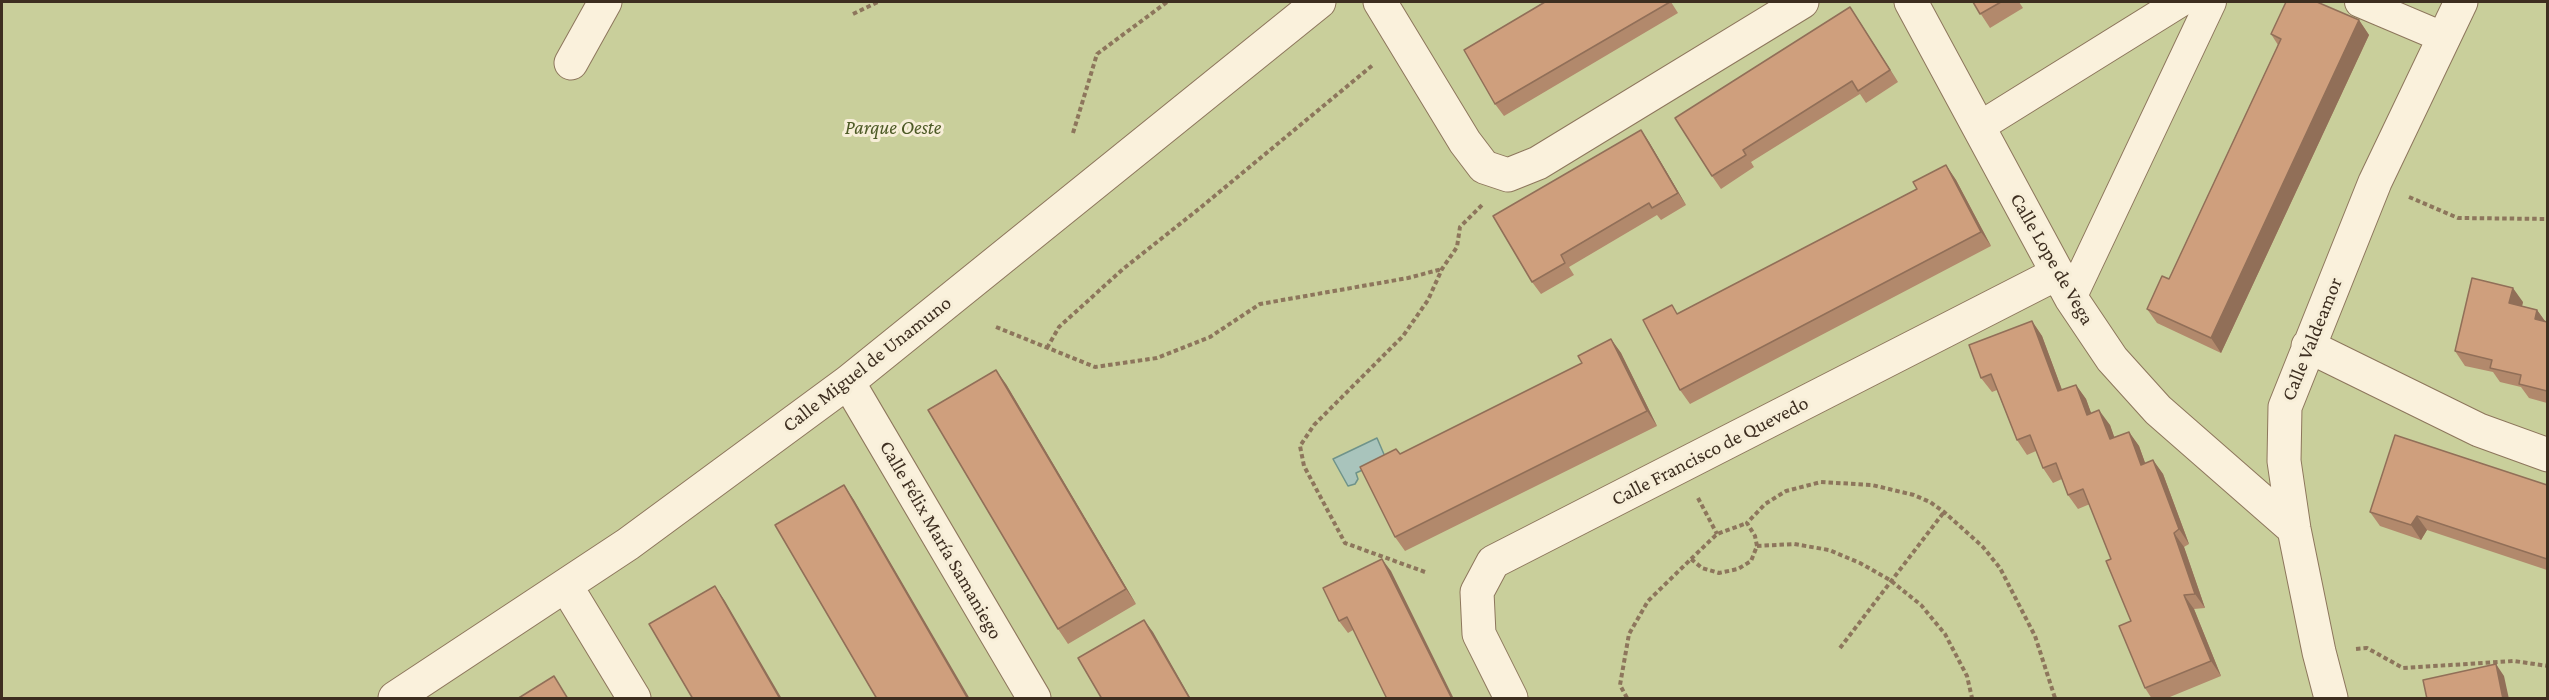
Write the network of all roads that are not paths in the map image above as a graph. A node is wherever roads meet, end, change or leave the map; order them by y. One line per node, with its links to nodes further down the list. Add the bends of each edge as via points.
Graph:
1 (605, 2): 11 (street)
2 (1319, 2): 15 (street, Calle Miguel de Unamuno)
3 (1380, 2): 4 (street, via 1465,142 1484,167 1508,175 1538,163)
4 (1802, 2)
5 (1911, 2): 12 (street, Calle Lope de Vega)
6 (2180, 2): 12 (street)
7 (2211, 2): 13 (street)
8 (2360, 2): 10 (street)
9 (2461, 2): 10 (street, Calle Valdeamor)
10 (2445, 38): 14 (street, Calle Valdeamor, via 2375,182)
11 (571, 63)
12 (1979, 127): 13 (street, Calle Lope de Vega)
13 (2064, 286): 17 (street, Calle Lope de Vega, via 2112,359 2158,410); 22 (street, Calle Francisco de Quevedo, via 1493,562 1477,592 1479,634)
14 (2308, 346): 16 (street, via 2479,430); 17 (street, Calle Valdeamor, via 2284,407 2284,461)
15 (848, 382): 18 (street, Calle Miguel de Unamuno); 21 (street, Calle Félix María Samaniego)
16 (2547, 455)
17 (2294, 529): 23 (street, Calle Valdeamor)
18 (566, 586): 19 (street, Calle Miguel de Unamuno); 20 (street)
19 (395, 699)
20 (634, 699)
21 (1034, 699)
22 (1511, 699)
23 (2331, 699)

